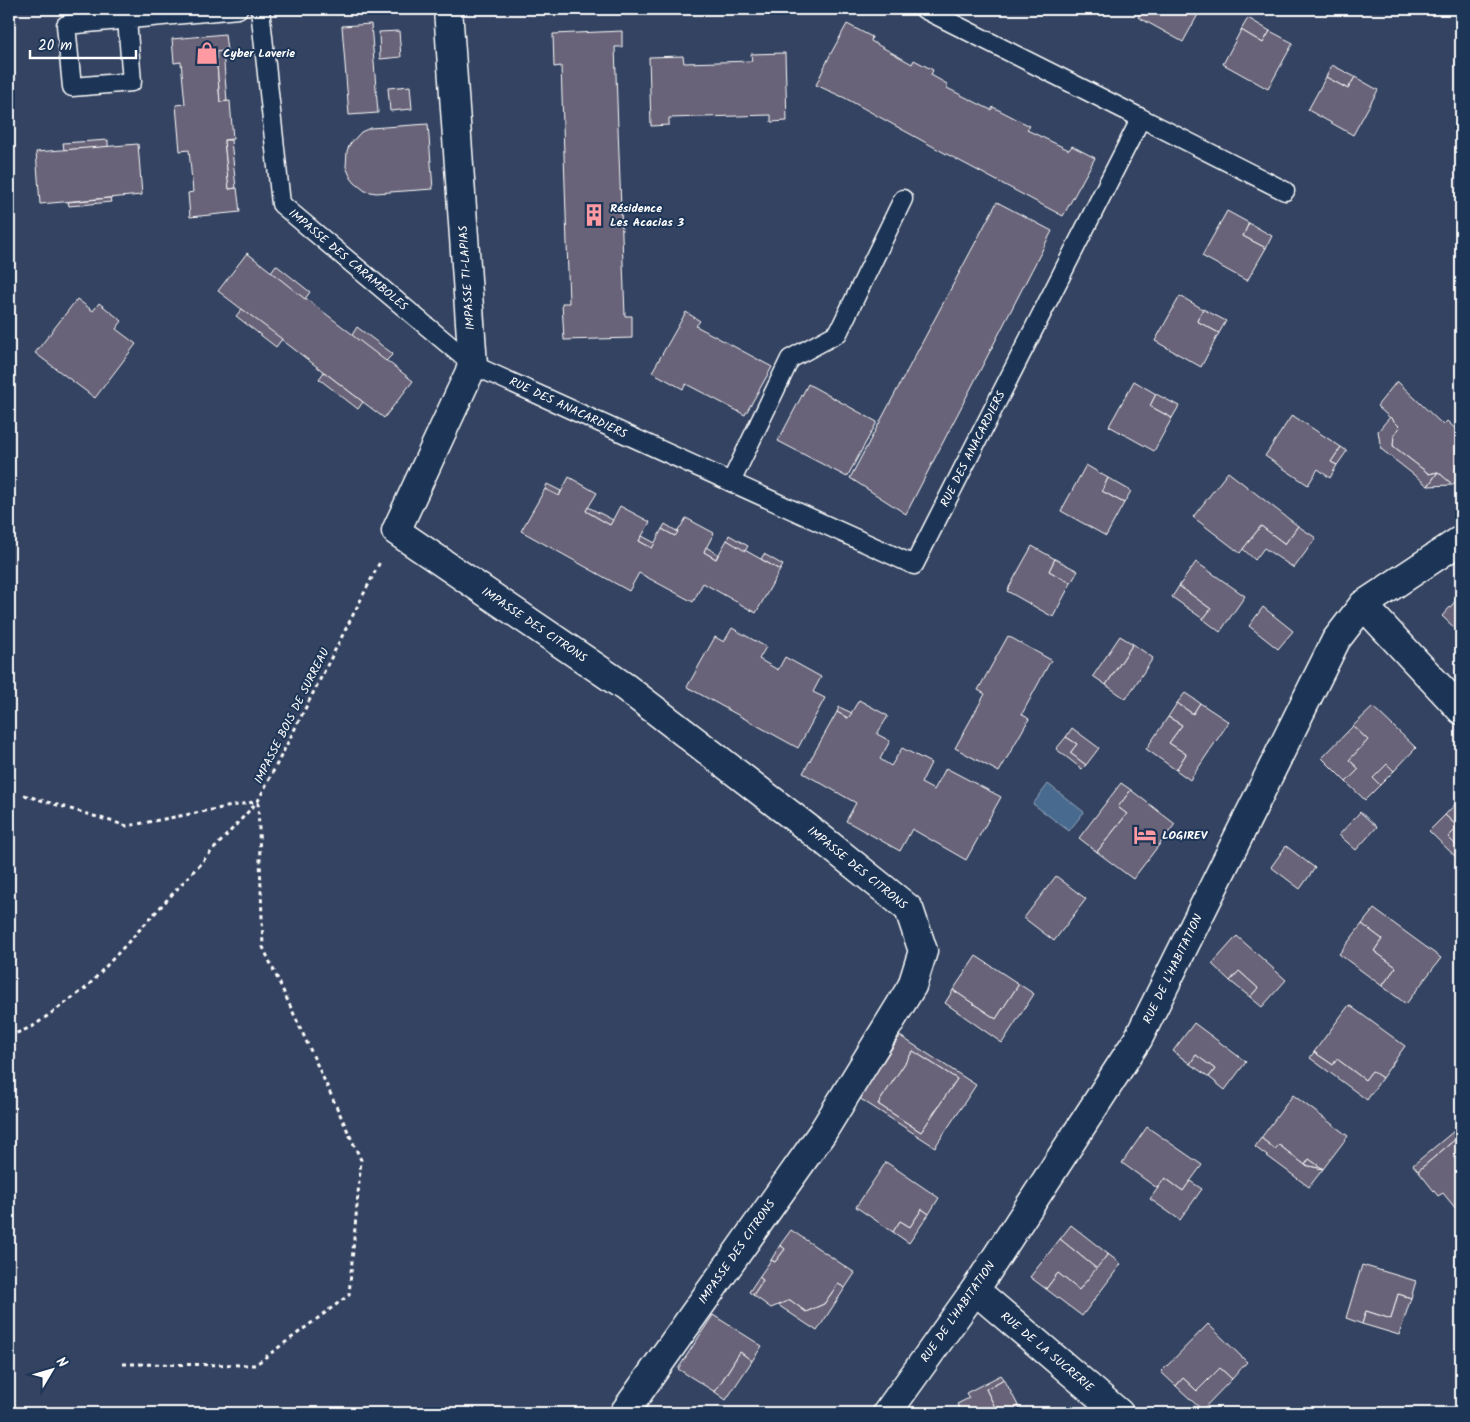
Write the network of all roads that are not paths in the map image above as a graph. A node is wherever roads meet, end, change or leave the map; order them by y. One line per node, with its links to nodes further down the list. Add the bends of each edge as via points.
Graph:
1 (238, 9): 5 (lane)
2 (260, 9): 9 (lane, IMPASSE DES CARAMBOLES, via 281,204)
3 (448, 9): 9 (street, IMPASSE TI-LAPIAS)
4 (924, 9): 6 (lane)
5 (127, 19): 5 (lane, via 132,82 72,88 66,25)
6 (1141, 118): 7 (lane); 10 (lane, RUE DES ANACARDIERS, via 914,565)
7 (1284, 191)
8 (903, 199): 10 (lane, via 838,332 790,359)
9 (474, 365): 10 (lane, RUE DES ANACARDIERS); 11 (street, IMPASSE TI-LAPIAS)
10 (731, 482)
11 (396, 531): 16 (street, IMPASSE DES CITRONS, via 625,687 822,839 908,909 923,950 912,986 822,1133)
12 (1461, 540): 13 (street, RUE DE L'HABITATION)
13 (1363, 605): 14 (street); 15 (street, RUE DE L'HABITATION, via 1336,640 1138,1040)
14 (1461, 710)
15 (975, 1290): 17 (street, RUE DE L'HABITATION); 18 (street, RUE DE LA SUCRERIE)
16 (624, 1413)
17 (886, 1413)
18 (1119, 1413)

